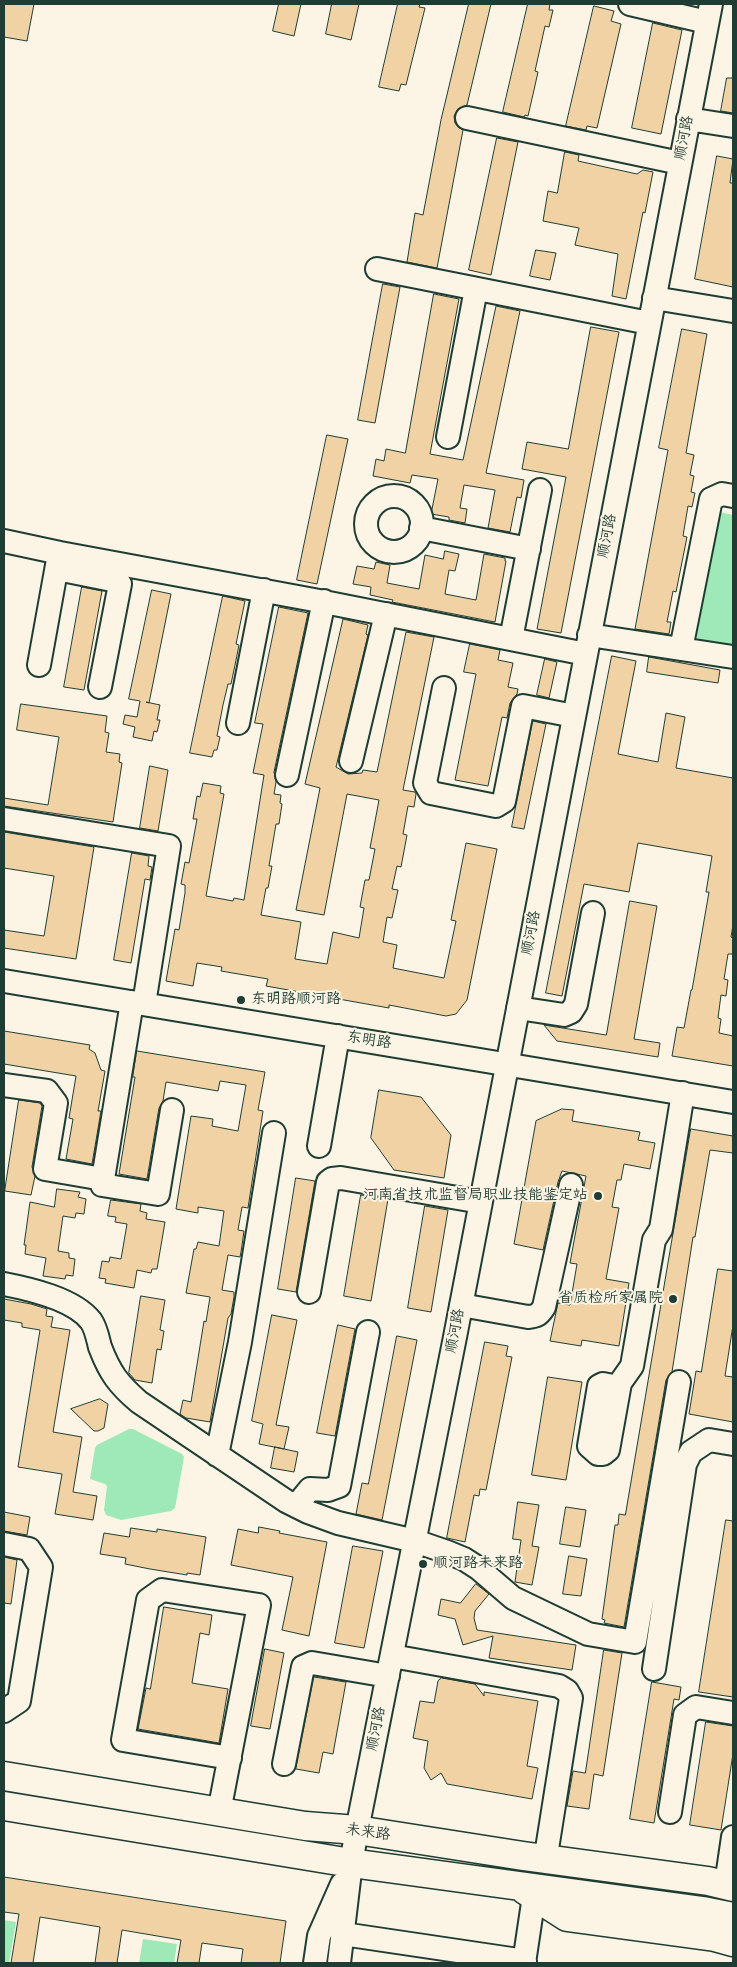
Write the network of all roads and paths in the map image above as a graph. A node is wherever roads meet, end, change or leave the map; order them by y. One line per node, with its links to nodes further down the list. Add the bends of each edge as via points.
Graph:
1 (630, 4): 2 (street)
2 (709, 13): 4 (street, 顺河路)
3 (467, 118): 6 (street)
4 (688, 119): 5 (street); 6 (street, 顺河路)
5 (733, 126)
6 (680, 163): 9 (street, 顺河路)
7 (377, 269): 8 (street)
8 (476, 288): 11 (street); 12 (street)
9 (654, 298): 10 (street); 11 (street, 顺河路)
10 (733, 311)
11 (650, 323): 23 (street, 顺河路)
12 (448, 437)
13 (540, 490): 17 (street)
14 (733, 496): 24 (street, via 722,494 711,499)
15 (421, 528): 17 (street)
16 (4, 541): 18 (street)
17 (528, 549): 22 (street)
18 (58, 561): 19 (street); 26 (street); 27 (street, via 117,580 120,584)
19 (264, 590): 20 (street); 30 (street)
20 (324, 601): 21 (street); 32 (street)
21 (386, 614): 22 (street); 31 (street)
22 (511, 639): 23 (street)
23 (588, 644): 24 (street); 29 (street, 顺河路)
24 (680, 649): 25 (street)
25 (733, 657)
26 (39, 665)
27 (100, 687)
28 (444, 688): 29 (street, via 425,783 431,793 496,806 504,800 523,706)
29 (574, 716): 37 (street, 顺河路)
30 (238, 723)
31 (351, 761)
32 (287, 775)
33 (4, 819): 36 (street, via 169,846)
34 (594, 913): 37 (street, via 576,1004 571,1012 564,1015)
35 (4, 981): 36 (street, 东明路)
36 (138, 1003): 38 (street, 东明路); 46 (street)
37 (518, 1008): 39 (street, 顺河路)
38 (338, 1036): 39 (street, 东明路); 45 (street)
39 (507, 1064): 41 (street, 东明路); 48 (street, 顺河路)
40 (4, 1085): 46 (street, via 47,1091 56,1103 45,1170)
41 (683, 1093): 42 (street, 东明路); 54 (street, via 661,1229 654,1240 632,1366 620,1383)
42 (733, 1102)
43 (172, 1110): 46 (street, via 158,1194 102,1186)
44 (274, 1134): 56 (street)
45 (319, 1146)
46 (103, 1179)
47 (571, 1185): 51 (street, via 540,1313 528,1317)
48 (481, 1202): 50 (street, via 332,1179 328,1182); 51 (street, 顺河路)
49 (4, 1284): 56 (street, via 45,1294 79,1311 91,1322 107,1365 120,1386)
50 (309, 1292)
51 (461, 1305): 58 (street, 顺河路)
52 (368, 1332): 57 (street, via 339,1486 328,1490 310,1489)
53 (679, 1382): 58 (street, via 635,1642 588,1634 513,1598 464,1559)
54 (618, 1394)
55 (733, 1444): 61 (street, via 709,1440 691,1452 685,1464)
56 (218, 1455): 57 (street)
57 (296, 1506): 58 (street, via 338,1523)
58 (415, 1542): 60 (street, 顺河路)
59 (4, 1544): 62 (street, via 30,1548 41,1567 19,1701)
60 (390, 1666): 65 (street, via 312,1663 303,1667); 70 (street, 顺河路); 72 (street, via 559,1686 567,1691 571,1698)
61 (654, 1669)
62 (4, 1711)
63 (733, 1713): 69 (street, via 696,1707 685,1715)
64 (230, 1758): 64 (street, via 123,1740 148,1600 162,1590 260,1605); 68 (street)
65 (284, 1764)
66 (4, 1776): 68 (main road, 未来路)
67 (4, 1806): 73 (main road)
68 (219, 1812): 70 (main road, 未来路, via 305,1826)
69 (670, 1812)
70 (357, 1830): 72 (main road, 未来路); 73 (street, 顺河路)
71 (733, 1837): 74 (street)
72 (535, 1852): 74 (main road, 未来路, via 566,1843)
73 (351, 1863): 75 (main road); 77 (street, 顺河路); 81 (street, 顺河路, via 319,1936)
74 (731, 1877)
75 (526, 1891): 76 (main road, via 702,1910); 78 (main road, via 566,1917); 80 (street)
76 (733, 1917)
77 (343, 1934): 79 (street); 82 (street, 顺河路)
78 (733, 1942)
79 (493, 1960): 80 (street)
80 (524, 1962)
81 (315, 1963)
82 (339, 1963)

